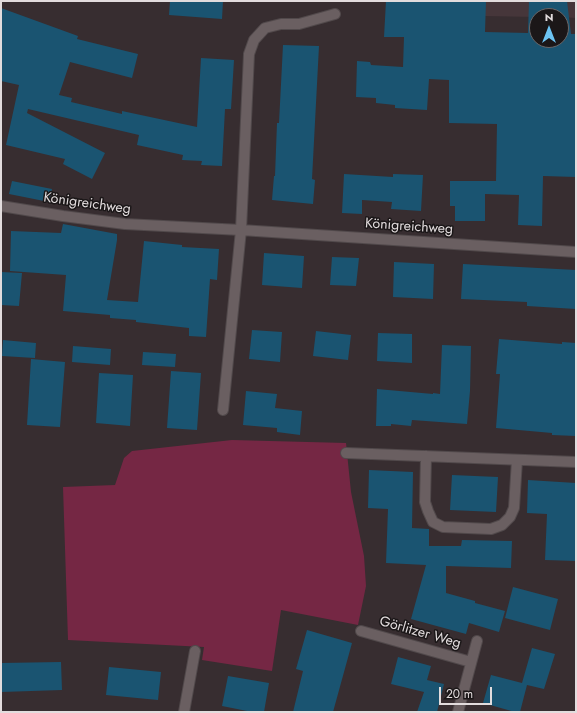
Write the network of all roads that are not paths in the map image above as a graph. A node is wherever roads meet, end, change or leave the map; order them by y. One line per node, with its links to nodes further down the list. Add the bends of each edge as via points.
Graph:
1 (335, 14): 3 (street, via 299,24 281,24 265,28 254,40 249,54)
2 (1, 206): 3 (street, Königreichweg, via 125,224)
3 (241, 230): 4 (street, Königreichweg); 5 (street)
4 (576, 252)
5 (223, 410)
6 (346, 453): 7 (street)
7 (426, 456): 8 (street); 8 (street, via 425,502 433,522 443,527 491,529 502,525 514,508)
8 (517, 460): 9 (street)
9 (576, 462)
10 (361, 631): 13 (street, Görlitzer Weg)
11 (477, 641): 13 (street, Görlitzer Weg)
12 (196, 651): 14 (street)
13 (471, 662): 15 (street, Görlitzer Weg)
14 (184, 712)
15 (458, 712)

